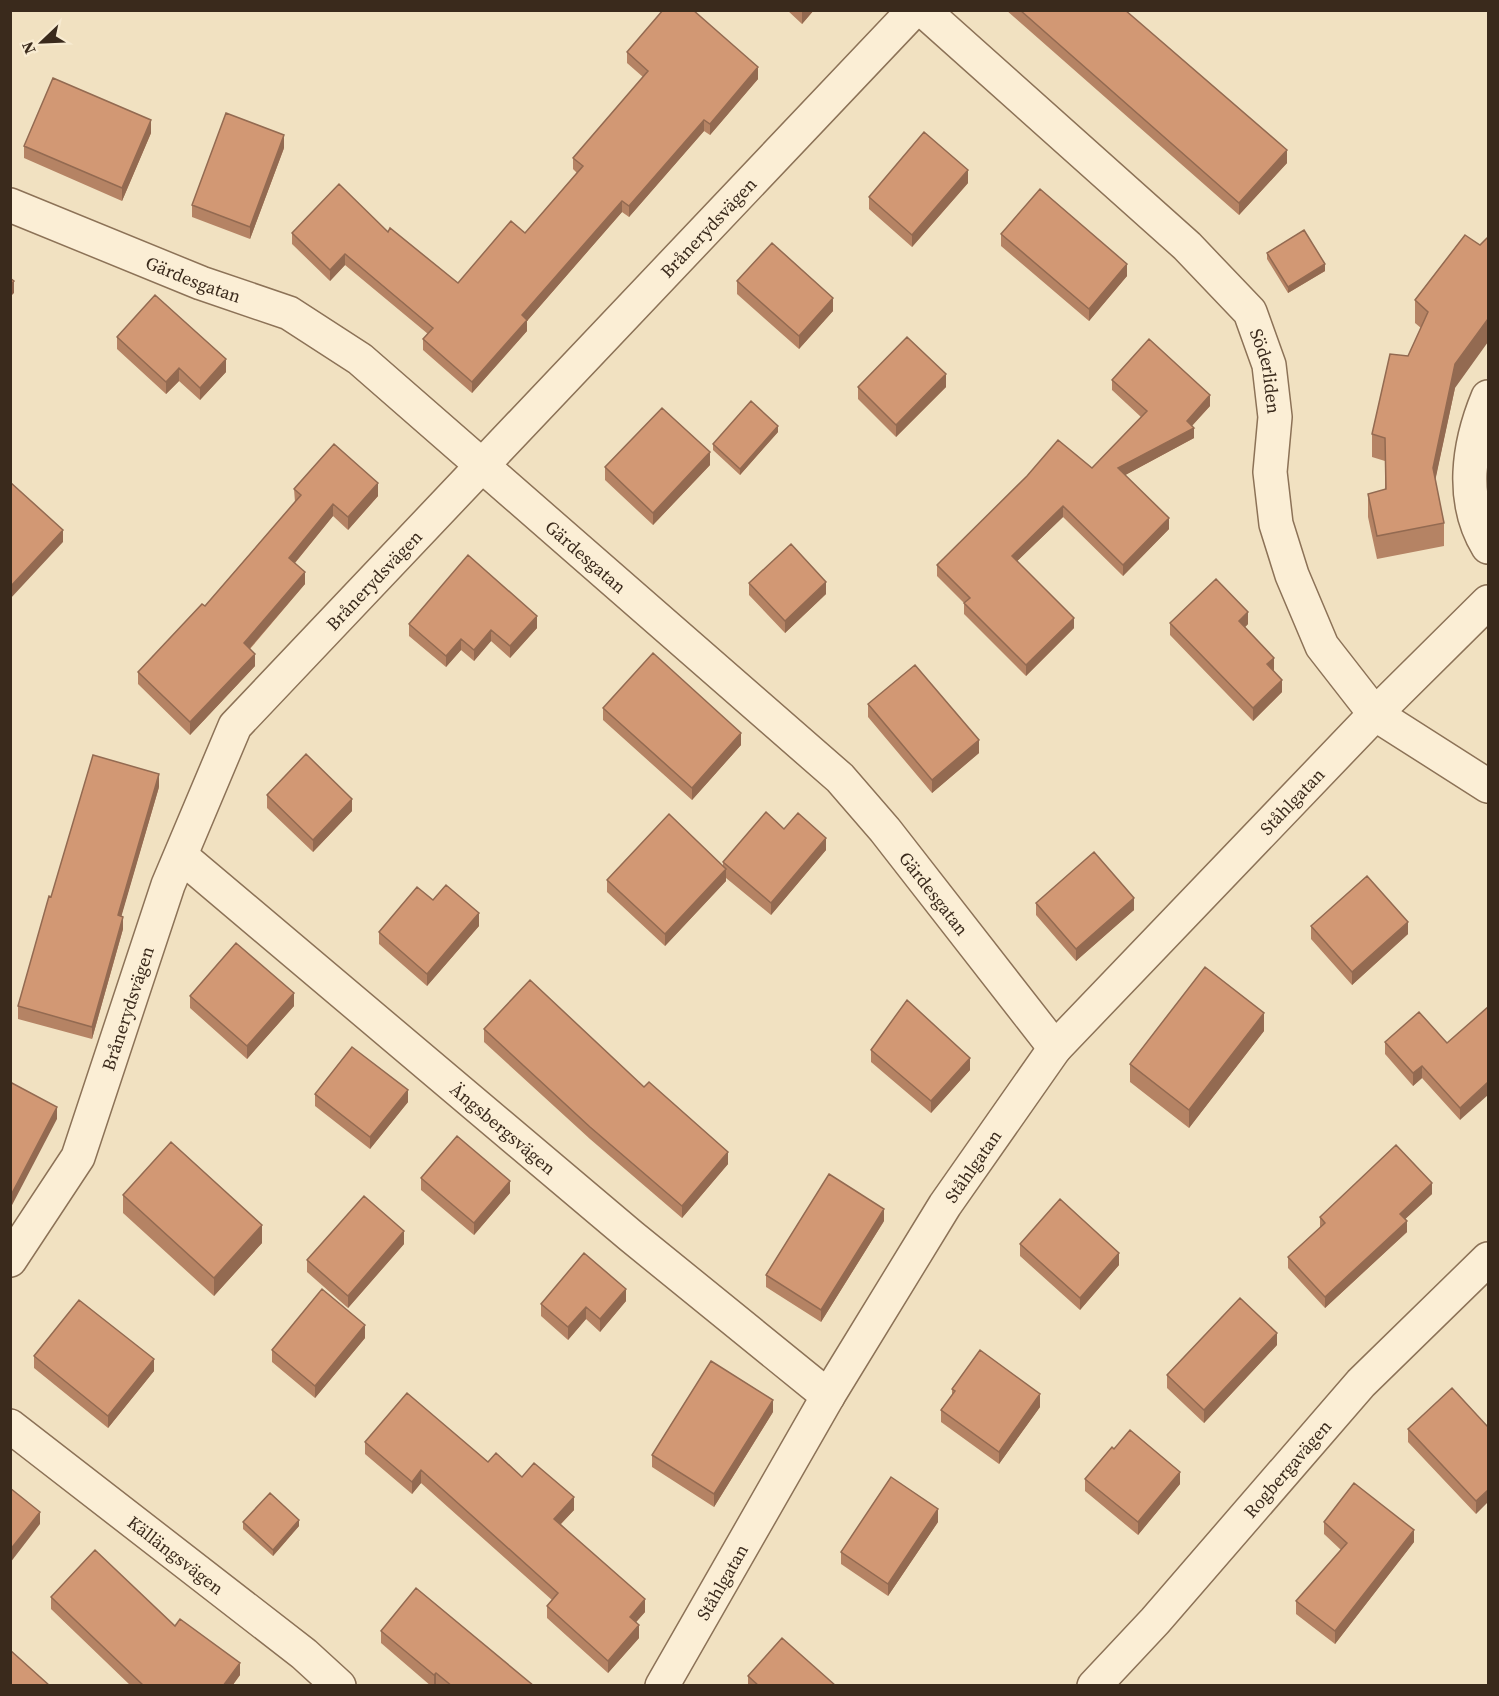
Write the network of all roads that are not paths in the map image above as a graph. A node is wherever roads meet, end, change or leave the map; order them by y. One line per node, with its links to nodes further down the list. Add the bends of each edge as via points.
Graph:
1 (914, 10): 5 (street, Brånerydsvägen)
2 (923, 10): 8 (street, Söderliden, via 1187,246 1250,312 1269,365 1275,417 1270,472 1275,524 1322,646)
3 (10, 205): 5 (street, Gärdesgatan, via 201,283 289,313 360,359)
4 (1488, 397): 6 (street, via 1468,474 1479,532)
5 (483, 465): 10 (street, Brånerydsvägen, via 236,726); 11 (street, Gärdesgatan, via 840,778)
6 (1488, 547)
7 (1488, 602): 8 (street, Ståhlgatan)
8 (1375, 714): 9 (street, Söderliden); 11 (street, Ståhlgatan)
9 (1488, 786)
10 (181, 856): 13 (street, Brånerydsvägen, via 78,1157); 14 (street, Ängsbergsvägen, via 631,1236)
11 (1056, 1048): 14 (street, Ståhlgatan, via 945,1206)
12 (1488, 1259): 18 (street, Rogbergavägen, via 1361,1383 1155,1622)
13 (10, 1260)
14 (828, 1396): 17 (street, Ståhlgatan)
15 (10, 1426): 16 (street, Källängsvägen, via 304,1654)
16 (339, 1686)
17 (662, 1686)
18 (1094, 1686)

